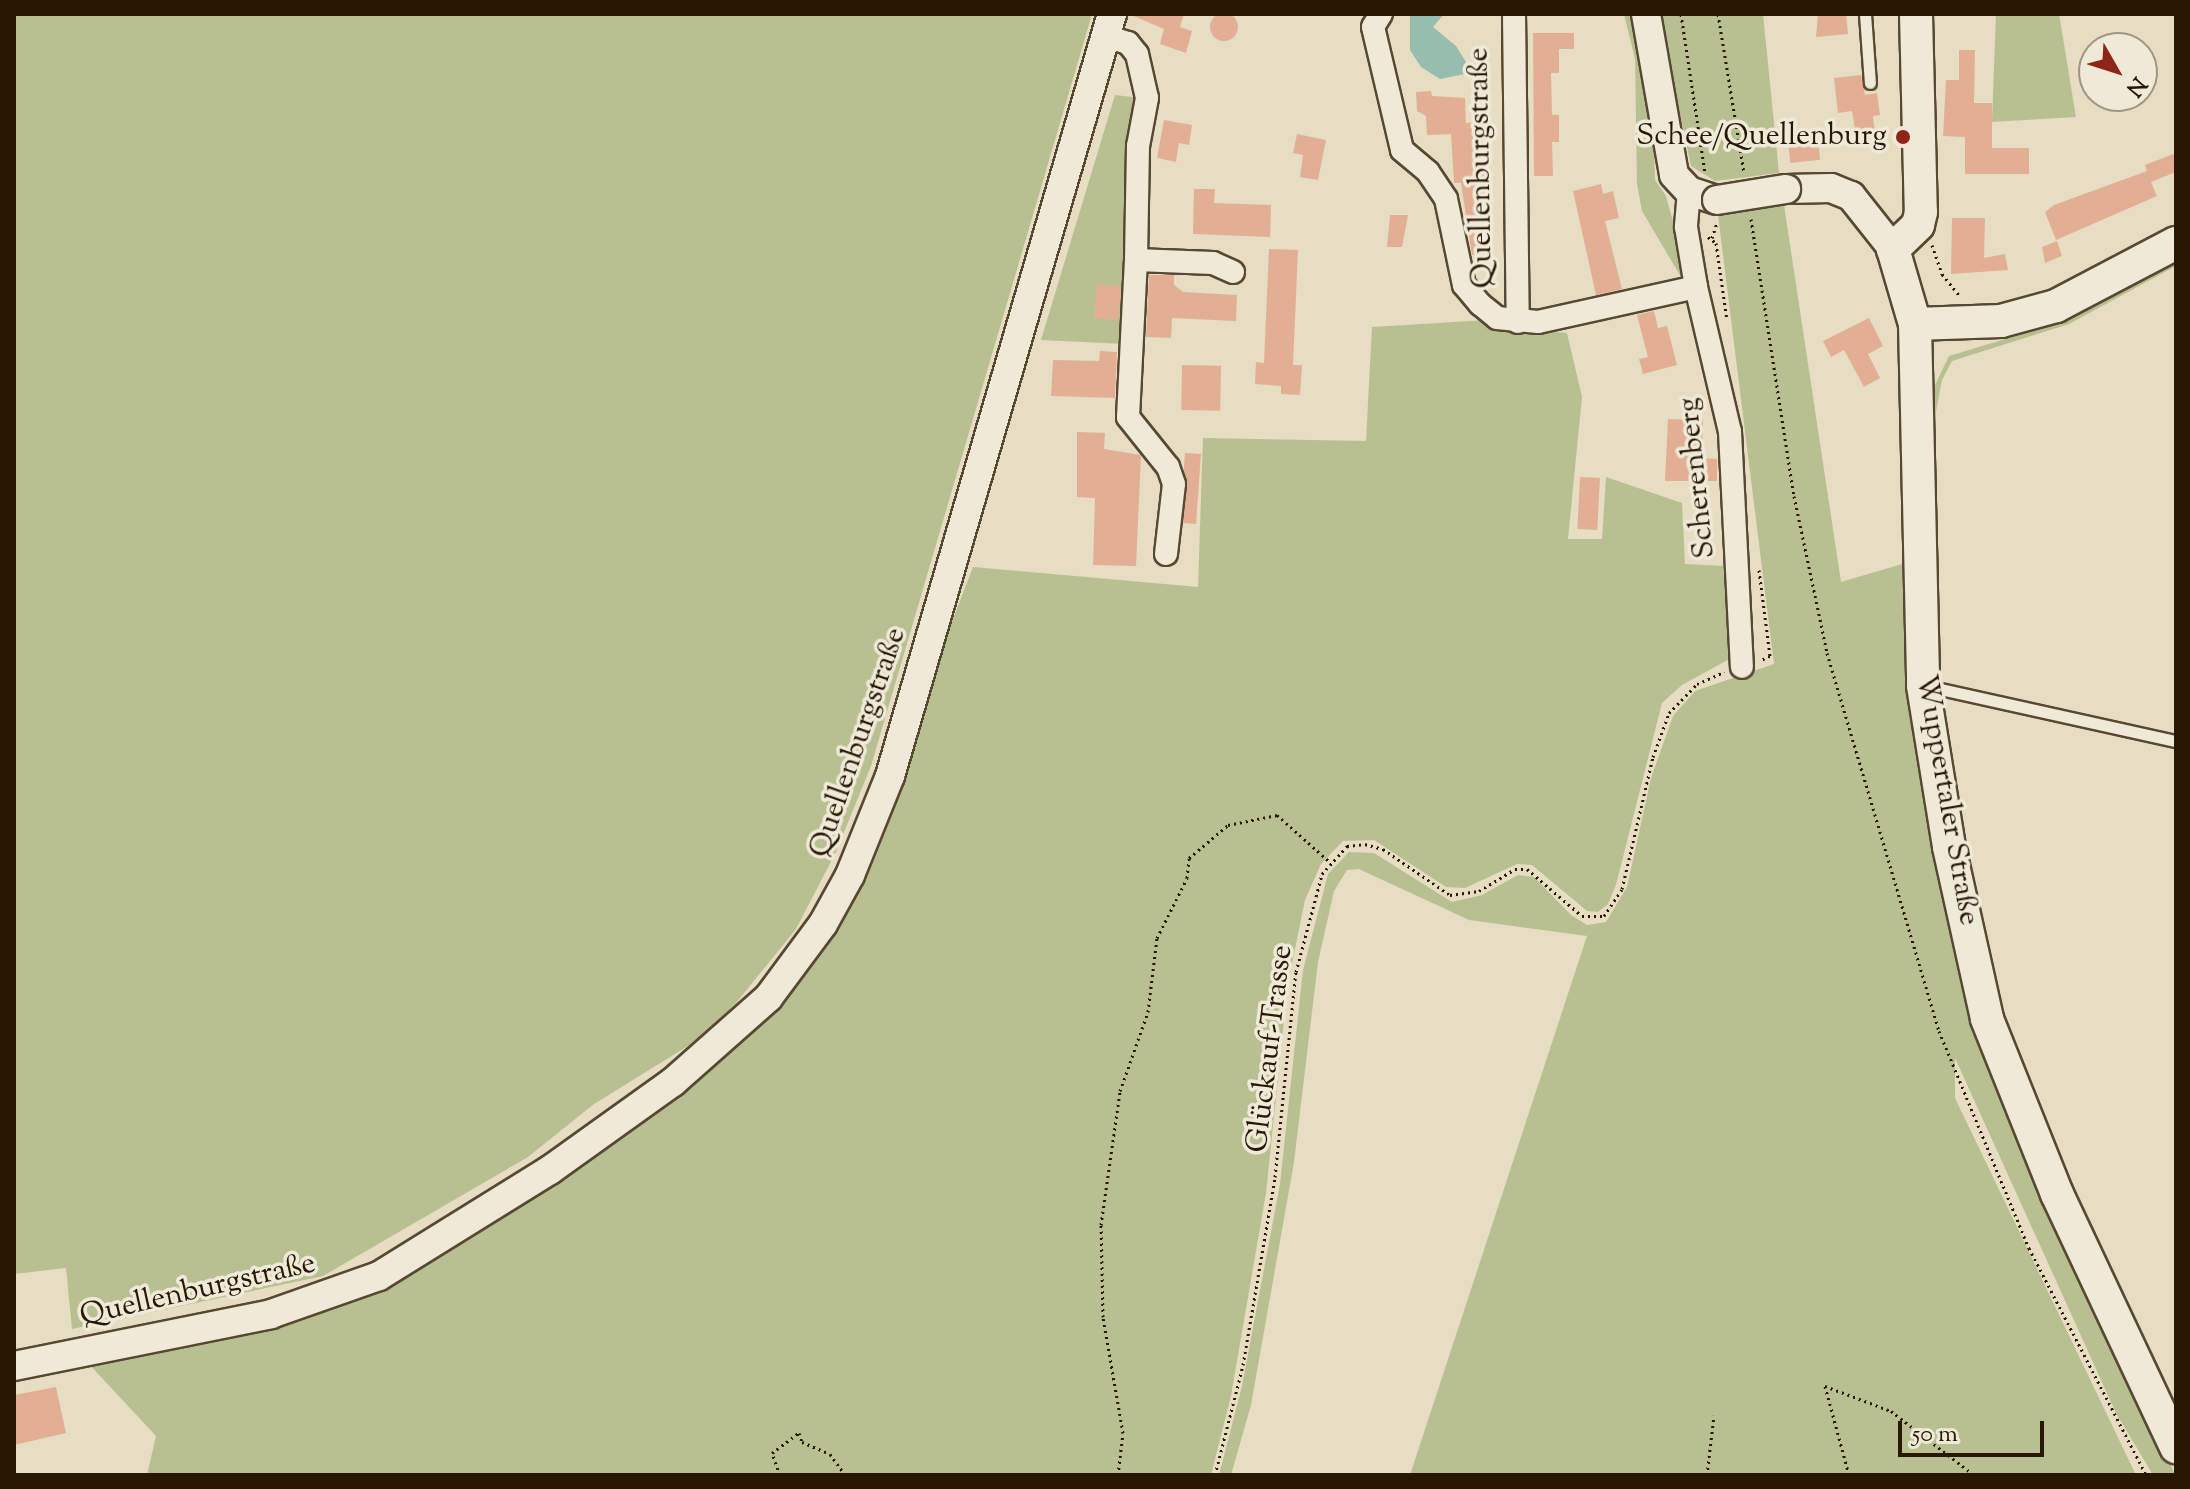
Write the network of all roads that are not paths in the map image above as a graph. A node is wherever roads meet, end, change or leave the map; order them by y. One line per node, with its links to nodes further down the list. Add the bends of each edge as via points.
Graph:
1 (1381, 14): 14 (street, Quellenburgstraße, via 1373,27 1402,150 1428,172 1446,199 1464,285 1497,318)
2 (1514, 14): 14 (street, Quellenburgstraße)
3 (1646, 14): 8 (street, via 1658,58 1669,163)
4 (1865, 14): 7 (lane)
5 (1916, 14): 10 (main road, via 1918,225)
6 (1109, 25): 11 (street, Quellenburgstraße, via 1137,54 1147,98 1138,146); 20 (street, Quellenburgstraße, via 890,776 850,875 823,924 768,998 673,1082 563,1161 379,1276 271,1314)
7 (1870, 83)
8 (1707, 198): 10 (street, Wuppertaler Straße, bridge, via 1831,188 1851,196); 13 (street, Scherenberg, via 1686,227)
9 (2176, 243): 15 (main road, via 2056,306 1984,323)
10 (1893, 249): 15 (main road, Wuppertaler Straße)
11 (1136, 260): 12 (street, via 1213,263); 16 (street, Quellenburgstraße, via 1128,417 1168,467 1174,484)
12 (1233, 272)
13 (1696, 287): 14 (street, Quellenburgstraße, via 1562,320); 17 (street, Scherenberg, via 1730,432)
14 (1518, 322)
15 (1915, 324): 18 (main road, Wuppertaler Straße)
16 (1166, 554)
17 (1739, 667)
18 (1923, 686): 19 (lane); 21 (main road, Wuppertaler Straße, via 1949,847 1987,1019 2069,1221)
19 (2176, 741)
20 (14, 1366)
21 (2176, 1447)

